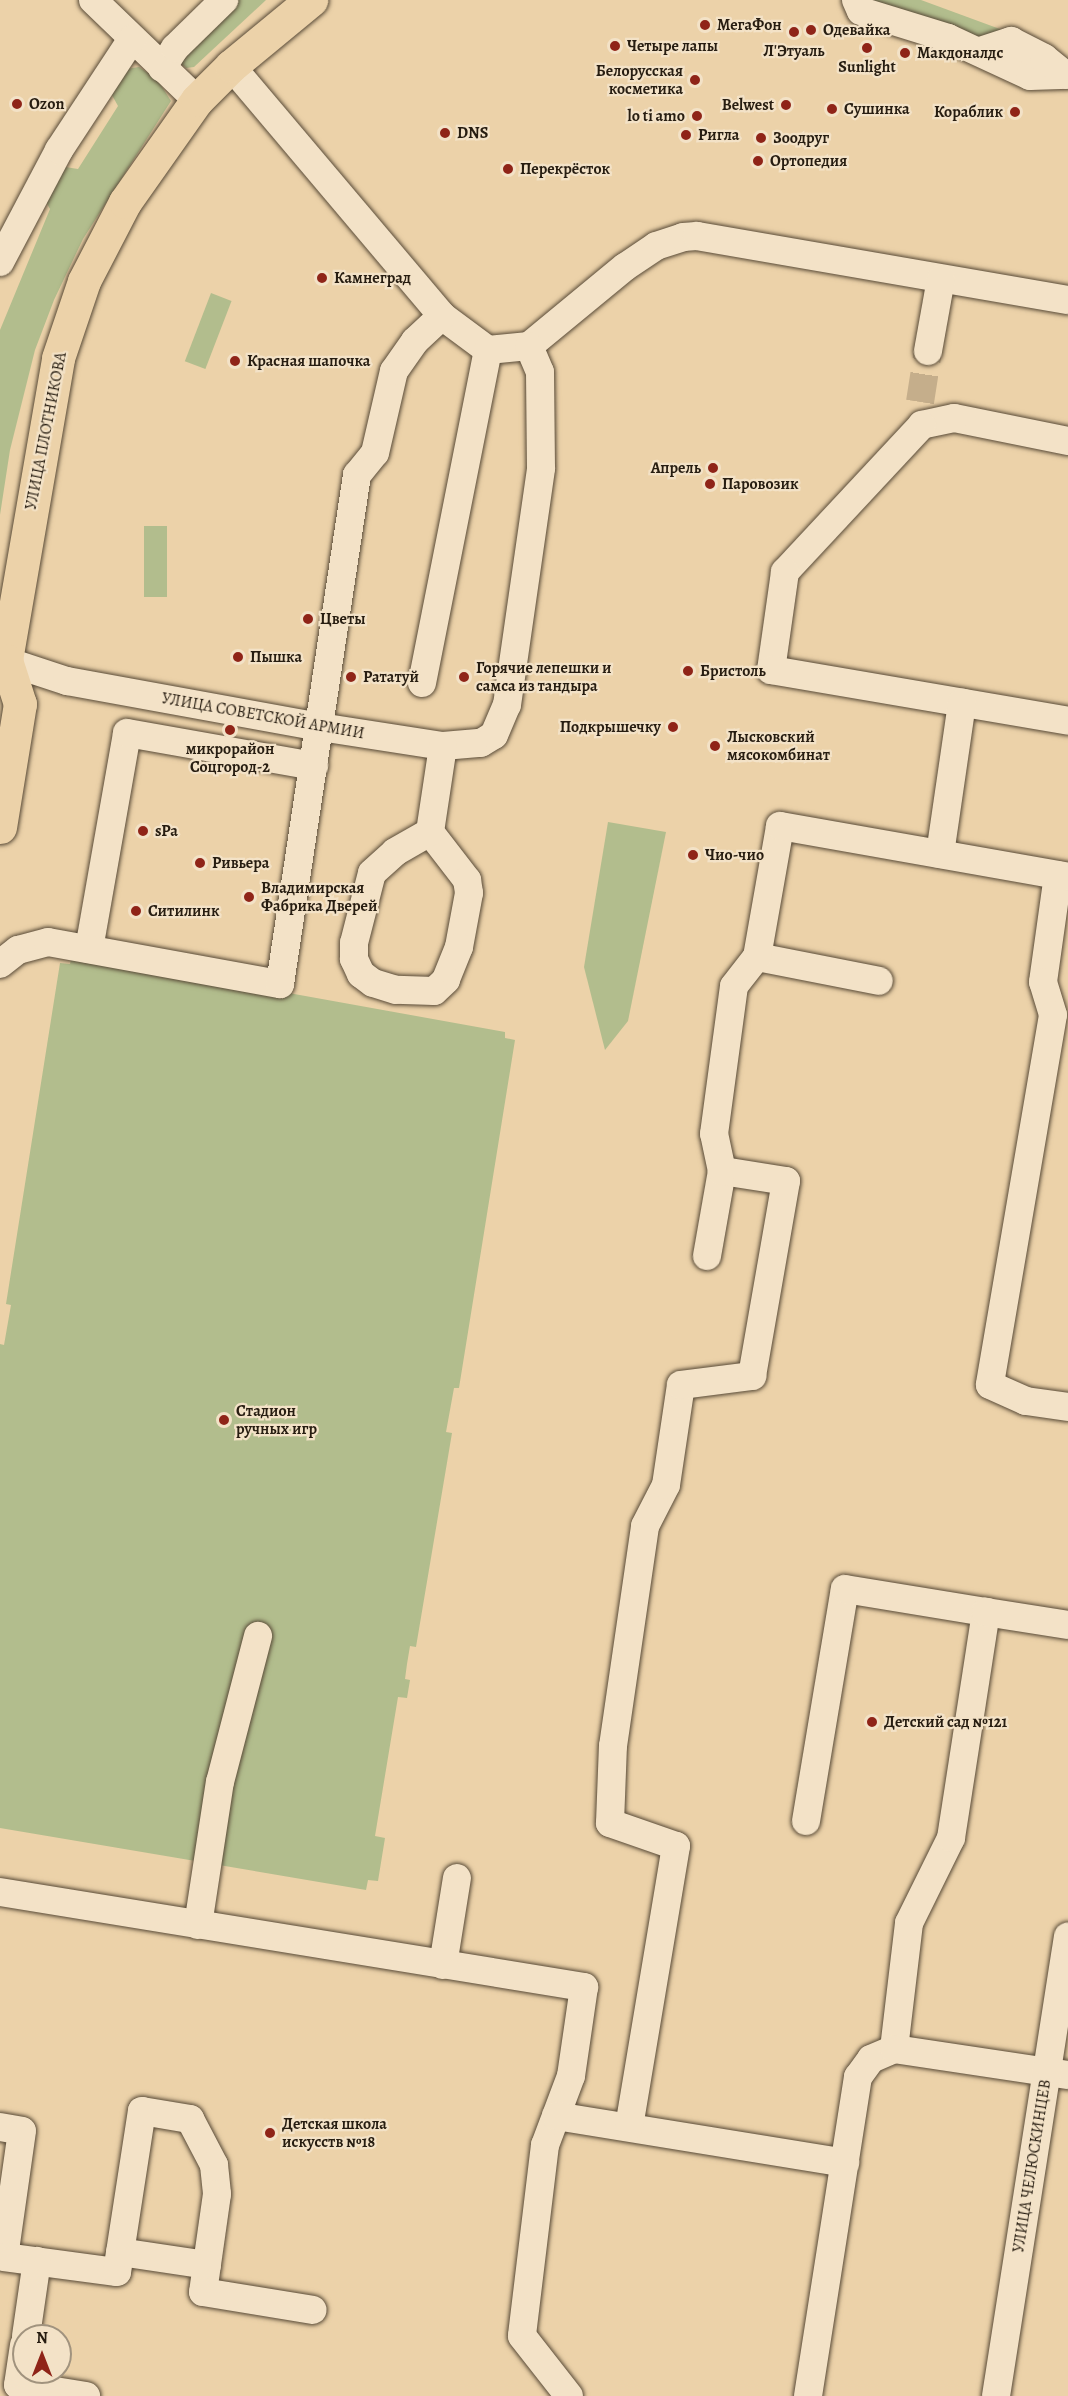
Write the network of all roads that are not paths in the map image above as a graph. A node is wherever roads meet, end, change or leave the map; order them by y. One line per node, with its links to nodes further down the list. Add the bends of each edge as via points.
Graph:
1 (93, 0): 5 (street)
2 (224, 0): 7 (street, via 175,48)
3 (311, 0): 6 (main road, УЛИЦА ПЛОТНИКОВА)
4 (856, 0): 8 (street, via 861,11 980,51 1011,41)
5 (132, 39): 7 (street); 10 (street, via 59,150)
6 (231, 66): 9 (main road, УЛИЦА ПЛОТНИКОВА); 13 (street)
7 (162, 68): 9 (street)
8 (1066, 75)
9 (197, 100): 18 (main road, УЛИЦА ПЛОТНИКОВА, via 125,202 84,281 56,368)
10 (0, 262)
11 (941, 279): 12 (street); 14 (street, via 697,236 683,237 656,246 626,267); 16 (street)
12 (1068, 300)
13 (442, 316): 15 (street); 22 (street, via 415,341 394,371 375,453 357,475)
14 (529, 346): 15 (street); 23 (street, УЛИЦА СОВЕТСКОЙ АРМИИ, via 540,372 541,468 507,705 494,735 481,743)
15 (488, 350): 19 (street)
16 (928, 351)
17 (1068, 441): 20 (street, via 921,414 785,572 771,670)
18 (2, 663): 22 (street, УЛИЦА СОВЕТСКОЙ АРМИИ, via 78,684); 25 (main road, via 20,704)
19 (422, 683)
20 (962, 703): 21 (street); 27 (street)
21 (1068, 722)
22 (320, 727): 23 (street, УЛИЦА СОВЕТСКОЙ АРМИИ); 24 (street)
23 (443, 746): 26 (street)
24 (314, 766): 29 (street, via 127,733); 29 (street, via 280,984)
25 (0, 827)
26 (430, 832): 26 (street, via 395,852 372,873 354,943 354,959 361,974 373,983 396,990 434,991 446,980 459,947 469,893 467,880)
27 (940, 855): 28 (street); 30 (street, via 780,826)
28 (1063, 876): 35 (street, via 1043,982 1053,1015 990,1385 1026,1401)
29 (89, 949): 31 (street, via 48,942 18,950)
30 (757, 957): 32 (street); 33 (street, via 734,986 714,1134)
31 (0, 964)
32 (879, 981)
33 (722, 1171): 34 (street); 49 (street, via 786,1181 752,1376 681,1385 666,1485 645,1526 613,1746 610,1823 676,1846)
34 (707, 1256)
35 (1068, 1407)
36 (987, 1612): 37 (street); 39 (street, via 845,1589); 45 (street, via 951,1838 909,1923)
37 (1068, 1625)
38 (258, 1636): 42 (street, via 220,1782)
39 (806, 1821)
40 (457, 1878): 44 (street)
41 (0, 1892): 42 (street)
42 (198, 1925): 44 (street)
43 (1068, 1937): 46 (street, УЛИЦА ЧЕЛЮСКИНЦЕВ)
44 (443, 1965): 47 (street, via 584,1987 571,2076)
45 (894, 2049): 46 (street); 50 (street, via 871,2059 858,2077)
46 (1057, 2073): 60 (street, УЛИЦА ЧЕЛЮСКИНЦЕВ)
47 (556, 2116): 49 (street); 58 (street, via 545,2145 522,2336)
48 (0, 2127): 52 (street, via 22,2131 4,2256)
49 (629, 2127): 50 (street)
50 (845, 2163): 59 (street)
51 (120, 2252): 52 (street, via 117,2272); 53 (street); 53 (street, via 142,2111 190,2119 214,2165 217,2194)
52 (37, 2261): 55 (street)
53 (207, 2265): 54 (street, via 203,2292)
54 (313, 2310)
55 (28, 2324)
56 (18, 2384): 57 (street)
57 (86, 2396)
58 (569, 2396)
59 (808, 2396)
60 (996, 2396)

